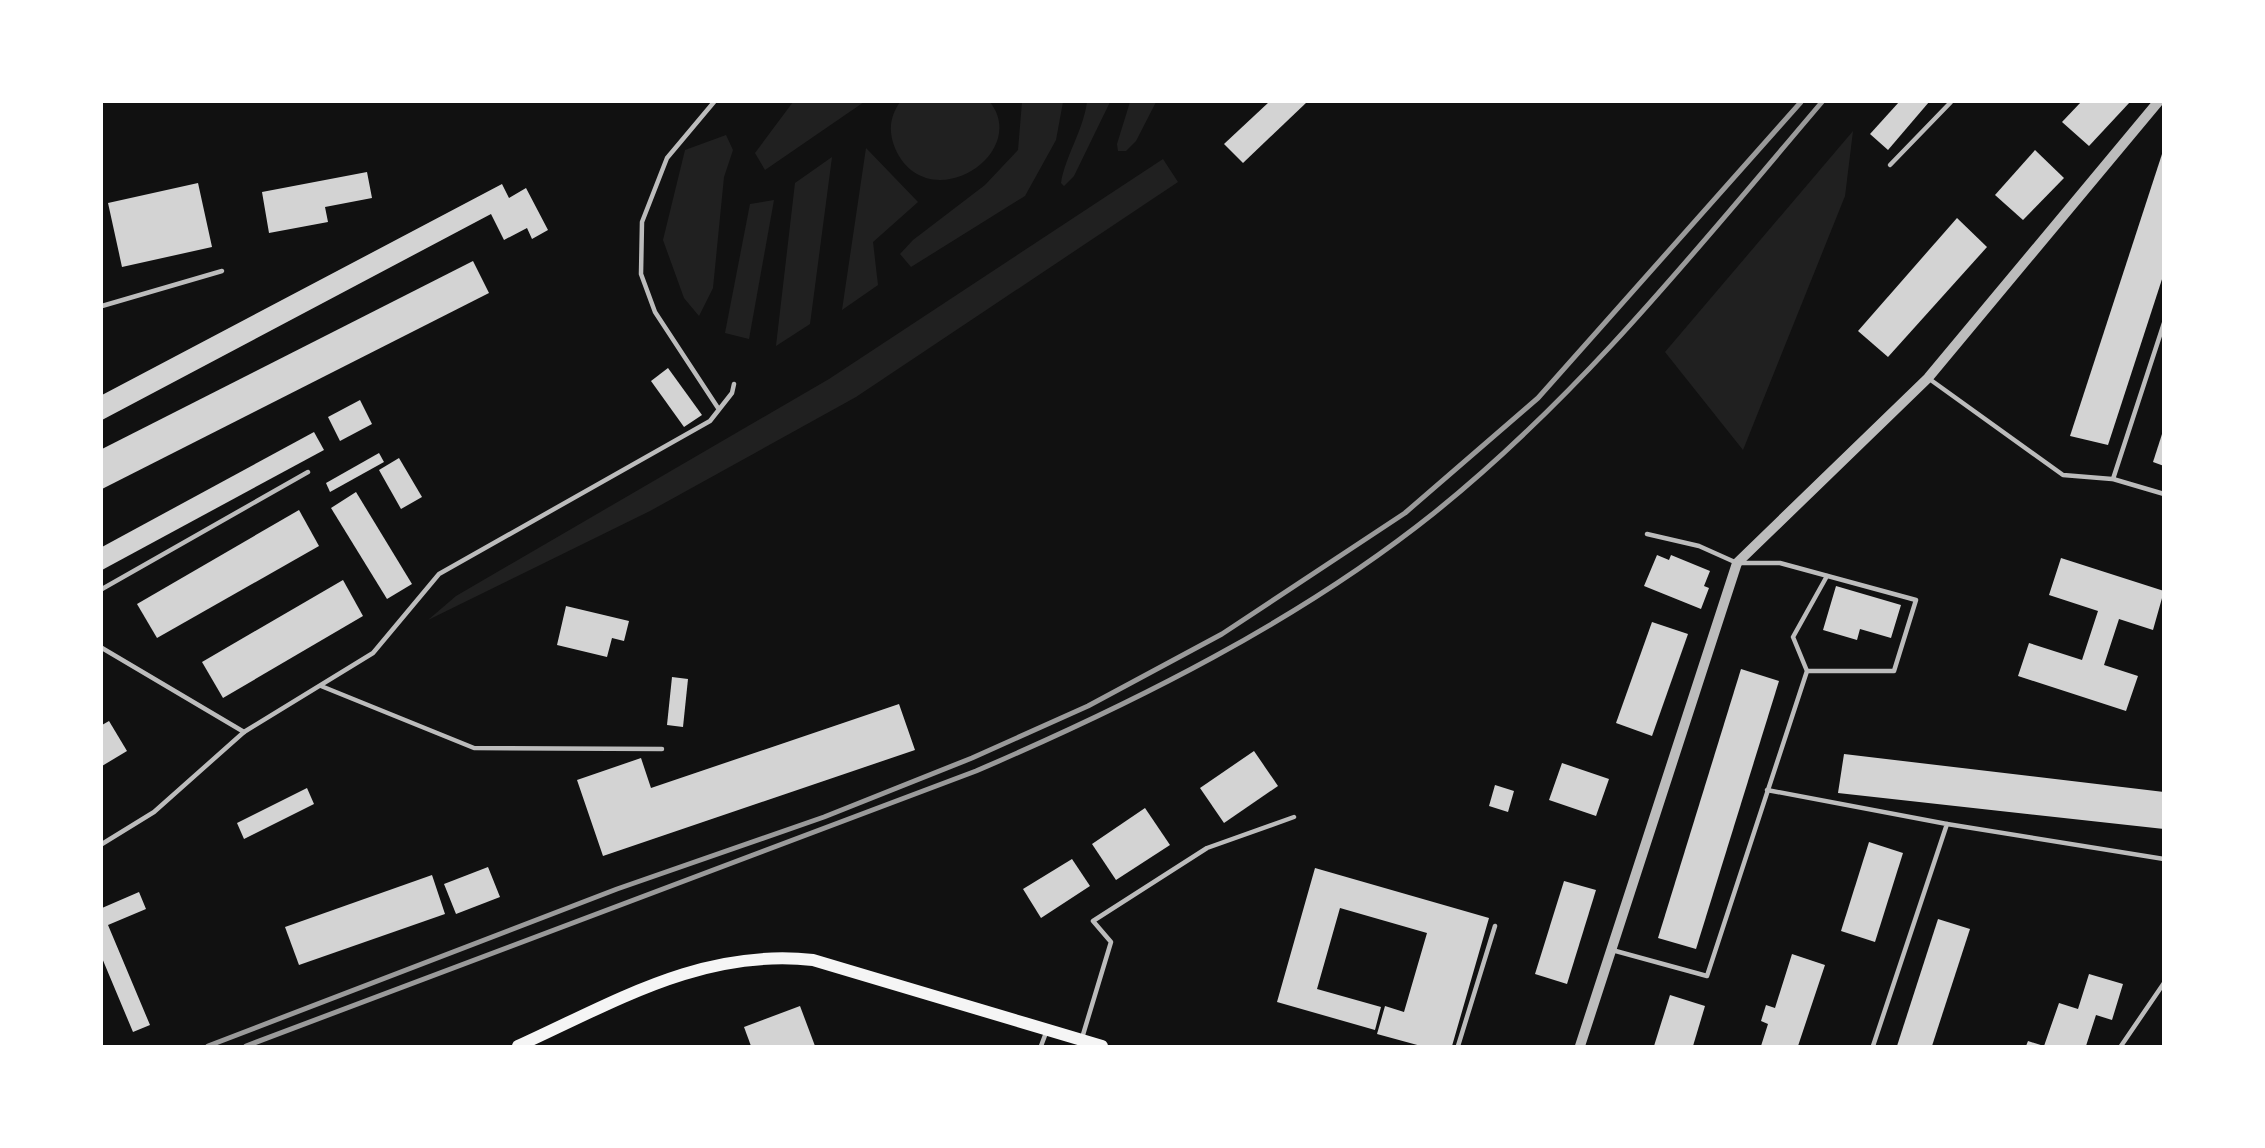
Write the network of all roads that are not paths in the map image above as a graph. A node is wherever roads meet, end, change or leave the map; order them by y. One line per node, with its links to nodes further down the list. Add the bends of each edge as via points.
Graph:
1 (714, 102): 10 (lane, via 667,158 642,222 640,274 655,312)
2 (1951, 102): 4 (lane)
3 (2158, 102): 8 (street)
4 (1890, 164)
5 (222, 271): 6 (lane)
6 (102, 306)
7 (2164, 323): 12 (lane)
8 (1927, 378): 12 (lane, via 2063,475); 15 (street)
9 (734, 384): 10 (lane)
10 (718, 408): 20 (lane, via 710,421 439,574 373,653)
11 (308, 472): 17 (lane)
12 (2113, 479): 13 (lane)
13 (2164, 494)
14 (1647, 534): 15 (lane, via 1699,546)
15 (1737, 563): 16 (lane, via 1780,563); 29 (street)
16 (1827, 576): 19 (lane, via 1793,637); 19 (lane, via 1916,600 1894,671)
17 (102, 589)
18 (102, 648): 21 (lane)
19 (1807, 671): 23 (lane)
20 (320, 685): 21 (lane); 22 (lane, via 474,748)
21 (244, 732): 26 (lane, via 154,812)
22 (662, 749)
23 (1767, 790): 25 (lane); 29 (lane, via 1707,976)
24 (1294, 817): 32 (lane, via 1207,848 1093,921 1111,942)
25 (1947, 824): 27 (lane); 38 (lane)
26 (102, 844)
27 (2164, 859)
28 (1495, 926): 36 (lane)
29 (1611, 950): 37 (street)
30 (2164, 983): 39 (lane)
31 (1047, 1029): 32 (main road); 33 (main road, via 813,960 778,957 713,964 674,976); 34 (lane)
32 (1082, 1039): 35 (main road)
33 (518, 1046)
34 (1041, 1046)
35 (1102, 1046)
36 (1458, 1046)
37 (1580, 1046)
38 (1873, 1046)
39 (2121, 1046)

